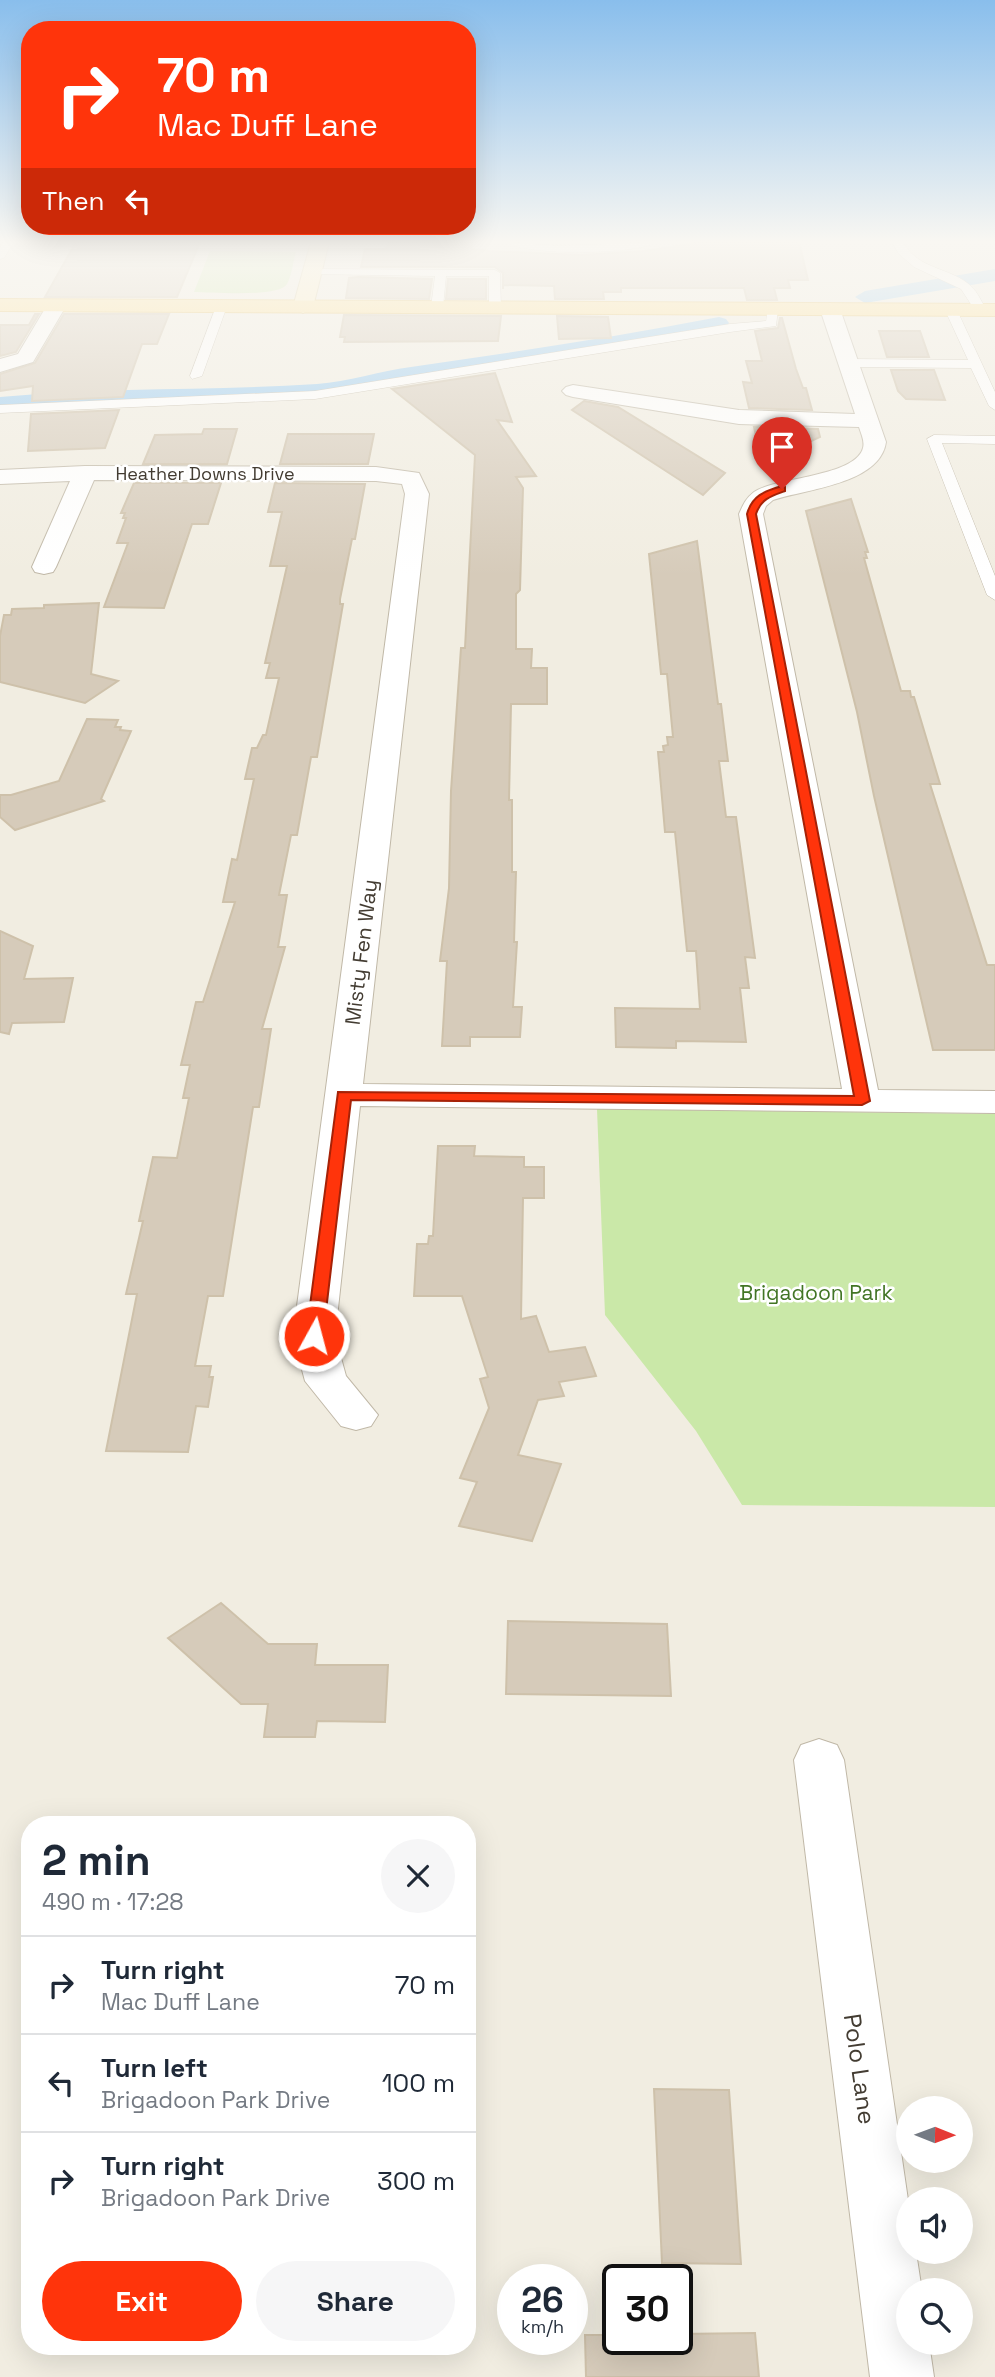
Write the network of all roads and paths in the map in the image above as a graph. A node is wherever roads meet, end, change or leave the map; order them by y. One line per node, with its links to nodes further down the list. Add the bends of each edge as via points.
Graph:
1 (30, 353): 8 (street, via 21,361)
2 (204, 353): 9 (lane)
3 (576, 353): 12 (lane, via 257,401 54,403)
4 (845, 353): 6 (street)
5 (970, 353): 7 (lane)
6 (849, 363): 7 (lane); 13 (street)
7 (975, 364): 11 (lane)
8 (0, 366)
9 (196, 376)
10 (573, 391): 13 (street, via 739,418)
11 (995, 406)
12 (0, 408)
13 (868, 421): 21 (street, via 875,442 873,455 863,464 765,495 751,514)
14 (995, 440): 19 (lane, via 934,439)
15 (85, 473): 16 (street, Heather Downs Drive); 17 (street, Heather Downs Drive); 18 (street)
16 (0, 477)
17 (411, 478): 20 (street, Misty Fen Way, via 417,494)
18 (44, 566)
19 (995, 595)
20 (344, 1096): 21 (street); 23 (street, Misty Fen Way, via 314,1336 326,1381)
21 (862, 1101): 22 (street)
22 (995, 1102)
23 (356, 1415)
24 (819, 1760): 25 (street, Polo Lane)
25 (902, 2377)

